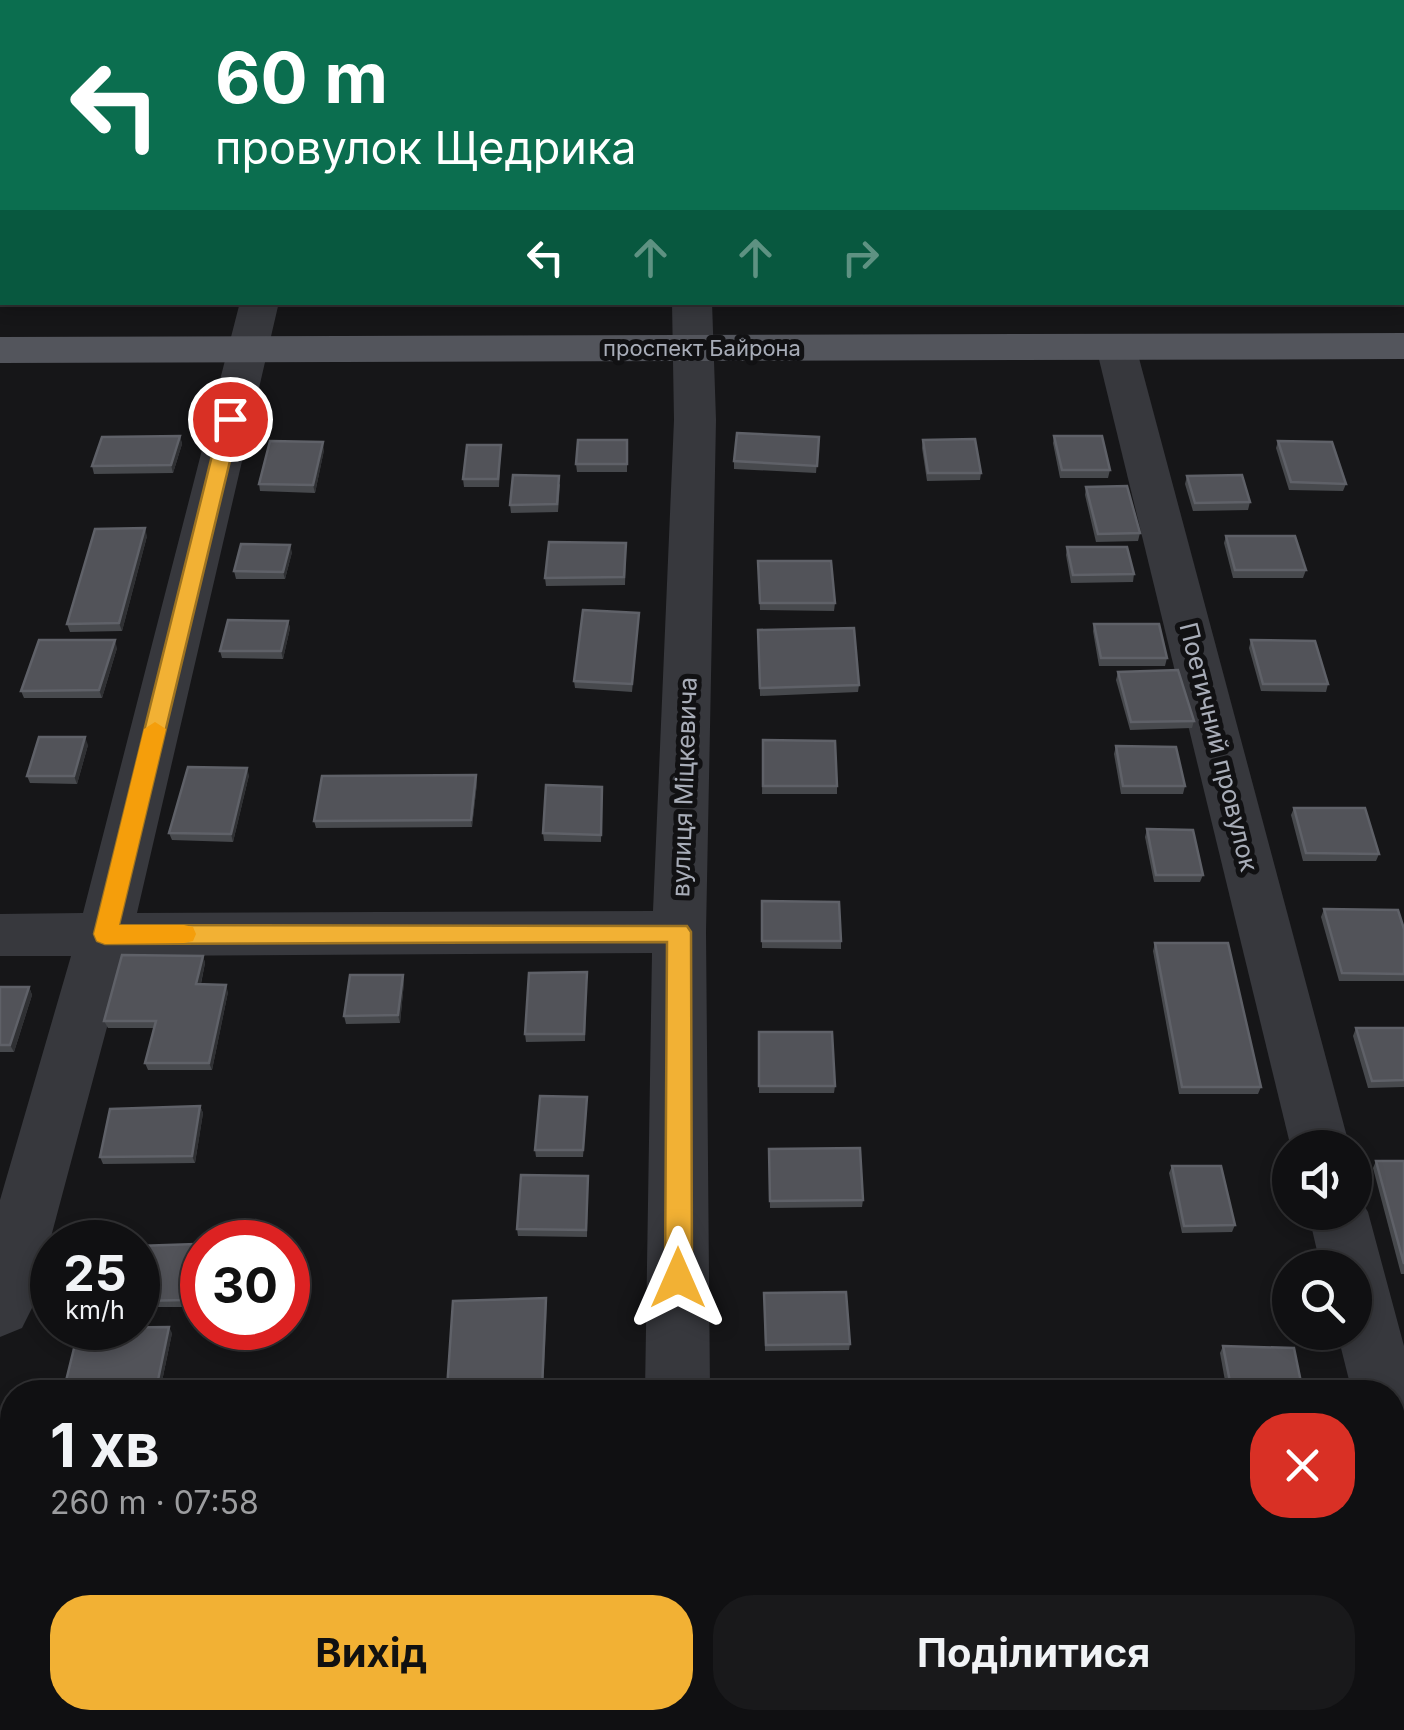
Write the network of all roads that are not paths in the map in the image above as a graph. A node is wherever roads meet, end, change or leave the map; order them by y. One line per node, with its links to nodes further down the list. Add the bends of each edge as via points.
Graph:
1 (693, 325): 2 (main road, проспект Байрона); 4 (main road, проспект Байрона); 6 (street, вулиця Міцкевича)
2 (254, 326): 5 (main road, проспект Байрона); 7 (street)
3 (1404, 346): 4 (main road, проспект Байрона)
4 (1116, 347): 9 (street, Поетичний провулок)
5 (0, 350)
6 (679, 932): 7 (street); 12 (street, вулиця Міцкевича)
7 (105, 934): 8 (street); 10 (street)
8 (0, 935)
9 (1316, 1130)
10 (0, 1308)
11 (1372, 1346): 13 (street)
12 (678, 1380)
13 (1381, 1380)

